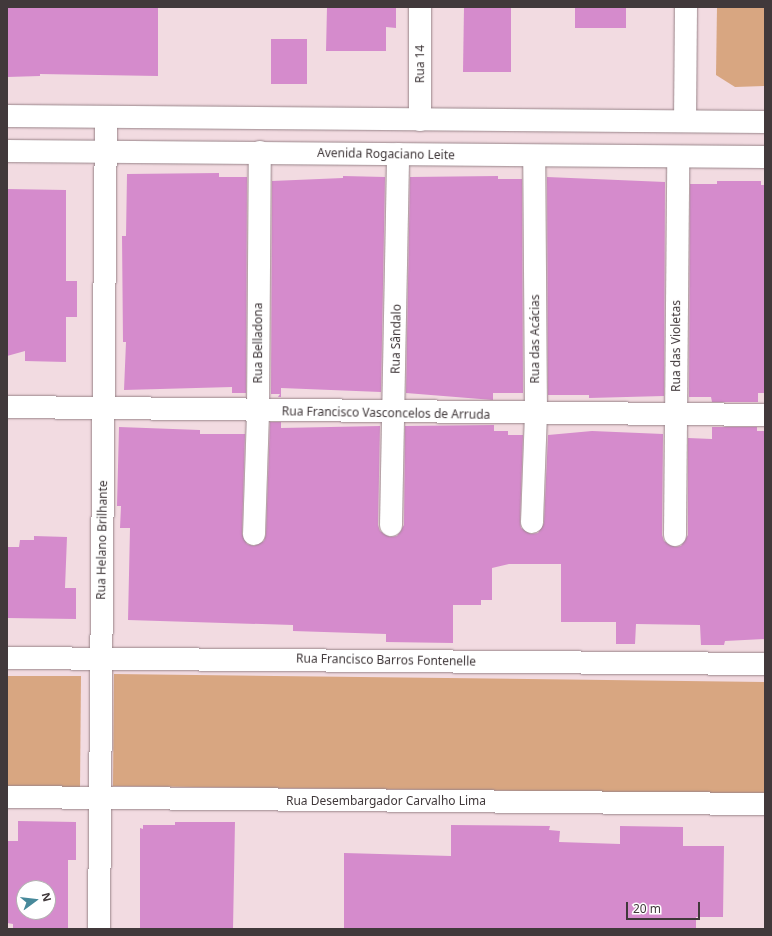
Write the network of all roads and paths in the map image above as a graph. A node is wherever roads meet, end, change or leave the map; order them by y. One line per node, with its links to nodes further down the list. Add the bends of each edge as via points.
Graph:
1 (420, 7): 5 (street, Rua 14)
2 (686, 7): 6 (street)
3 (7, 116): 4 (street)
4 (106, 118): 5 (street); 9 (street, Rua Helano Brilhante)
5 (420, 120): 6 (street)
6 (685, 121): 7 (street)
7 (765, 122)
8 (7, 150): 9 (street, Avenida Rogaciano Leite)
9 (107, 151): 10 (street, Avenida Rogaciano Leite); 16 (street, Rua Helano Brilhante)
10 (260, 152): 11 (street, Avenida Rogaciano Leite); 17 (street, Rua Belladona)
11 (398, 154): 12 (street, Avenida Rogaciano Leite); 18 (street, Rua Sândalo)
12 (534, 157): 13 (street, Avenida Rogaciano Leite); 19 (street, Rua das Acácias)
13 (678, 157): 14 (street, Avenida Rogaciano Leite); 21 (street, Rua das Violetas)
14 (765, 157)
15 (7, 407): 16 (street, Rua Francisco Vasconcelos de Arruda)
16 (103, 407): 17 (street, Rua Francisco Vasconcelos de Arruda); 26 (street, Rua Helano Brilhante)
17 (258, 411): 18 (street, Rua Francisco Vasconcelos de Arruda); 24 (street, Rua Belladona)
18 (395, 412): 19 (street, Rua Francisco Vasconcelos de Arruda); 23 (street, Rua Sândalo)
19 (536, 414): 21 (street, Rua Francisco Vasconcelos de Arruda); 22 (street, Rua das Acácias)
20 (765, 415): 21 (street, Rua Francisco Vasconcelos de Arruda)
21 (676, 416): 25 (street, Rua das Violetas)
22 (532, 522)
23 (391, 525)
24 (254, 534)
25 (675, 535)
26 (101, 657): 27 (street, Rua Francisco Barros Fontenelle); 28 (street, Rua Francisco Barros Fontenelle); 30 (street, Rua Helano Brilhante)
27 (7, 658)
28 (765, 664)
29 (7, 797): 30 (street, Rua Desembargador Carvalho Lima)
30 (99, 798): 31 (street, Rua Desembargador Carvalho Lima); 32 (street, Rua Helano Brilhante)
31 (765, 804)
32 (99, 929)

